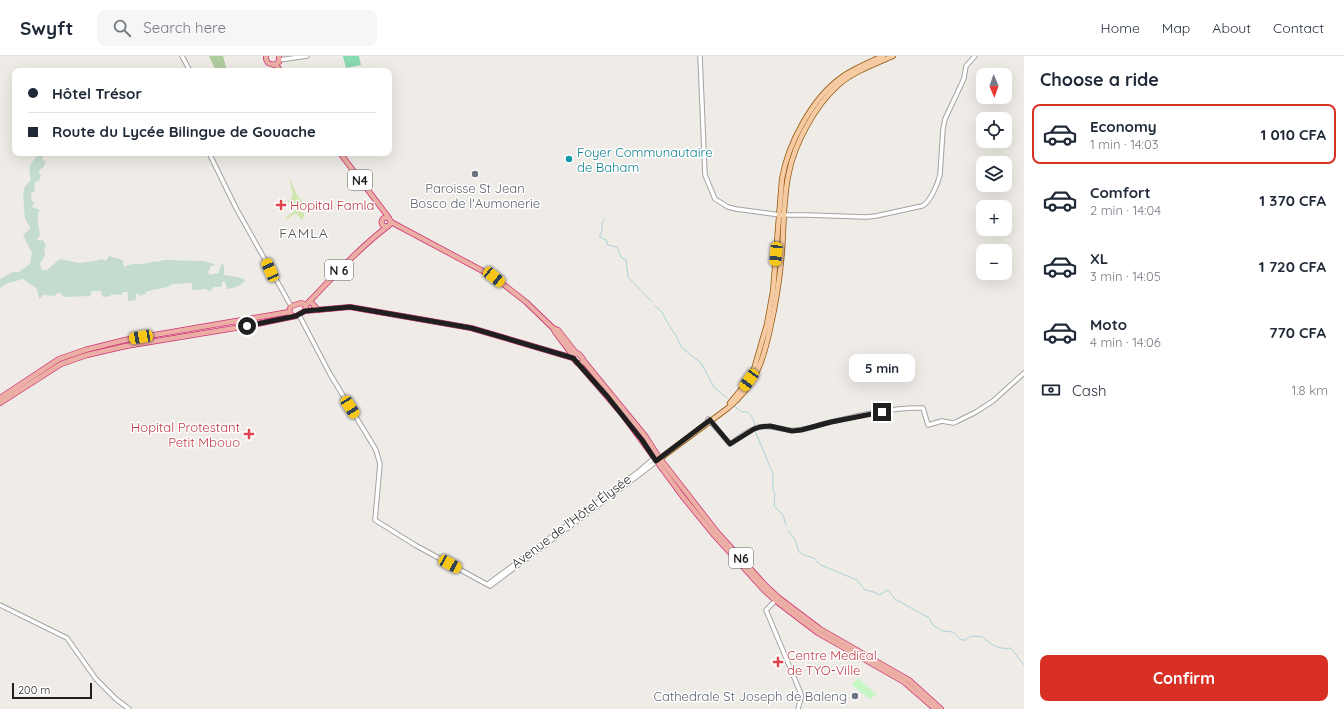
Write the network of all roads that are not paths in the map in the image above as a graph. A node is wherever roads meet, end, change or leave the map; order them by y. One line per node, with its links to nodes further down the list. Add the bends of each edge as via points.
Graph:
1 (182, 56): 9 (street)
2 (266, 56): 8 (highway, via 268,63)
3 (307, 56): 8 (street)
4 (700, 56): 12 (street, via 705,175 715,199 736,209)
5 (883, 56): 12 (main road, via 847,73 823,94 815,106 796,136 788,155 782,179)
6 (893, 56): 12 (main road, via 845,79 818,108 794,155)
7 (975, 56): 12 (street, via 966,66 964,78 945,118 940,177 924,205 871,217)
8 (277, 62)
9 (188, 68)
10 (210, 156): 17 (street, via 236,208)
11 (342, 156): 13 (highway, N4, via 380,207)
12 (782, 215): 36 (main road, via 771,307 754,369 749,380 734,398)
13 (387, 221): 14 (highway, N 6); 14 (highway, N 6); 31 (highway, via 494,277 558,330)
14 (375, 236): 15 (highway, N 6, via 338,270)
15 (310, 301): 16 (highway, N 6); 18 (highway)
16 (306, 305): 17 (highway, via 302,303); 19 (highway)
17 (291, 306): 20 (highway)
18 (318, 310): 19 (highway); 31 (highway, via 350,307 471,328)
19 (305, 311): 21 (highway)
20 (290, 314): 21 (highway); 22 (highway); 23 (highway)
21 (299, 315): 37 (street, Avenue de l'Hôtel Élysée, via 330,374 376,450 380,464 375,520 414,545 489,585)
22 (265, 317): 23 (highway); 24 (highway)
23 (267, 322): 25 (highway)
24 (217, 325): 25 (highway); 26 (highway)
25 (218, 331): 28 (highway)
26 (173, 332): 27 (highway); 28 (highway)
27 (141, 337): 29 (highway); 30 (highway, via 111,343)
28 (174, 338): 29 (highway)
29 (142, 343): 30 (highway)
30 (86, 352): 33 (highway, via 59,359)
31 (574, 355): 37 (highway, N6, via 601,384)
32 (1024, 373): 36 (street, via 993,401 953,423 942,421 928,425 923,408 892,410 801,430 792,431 766,426 755,428 730,444)
33 (21, 386): 34 (highway); 35 (highway)
34 (0, 398)
35 (0, 403)
36 (709, 420): 37 (main road)
37 (657, 458): 38 (highway, N6, via 714,534)
38 (777, 599): 40 (highway, N6, via 819,631); 42 (street, via 766,610 801,694)
39 (0, 605): 41 (street, via 67,638 96,678)
40 (875, 664): 43 (highway, N6, via 904,682); 44 (highway, N6, via 909,680)
41 (129, 709)
42 (798, 709)
43 (935, 709)
44 (941, 709)

